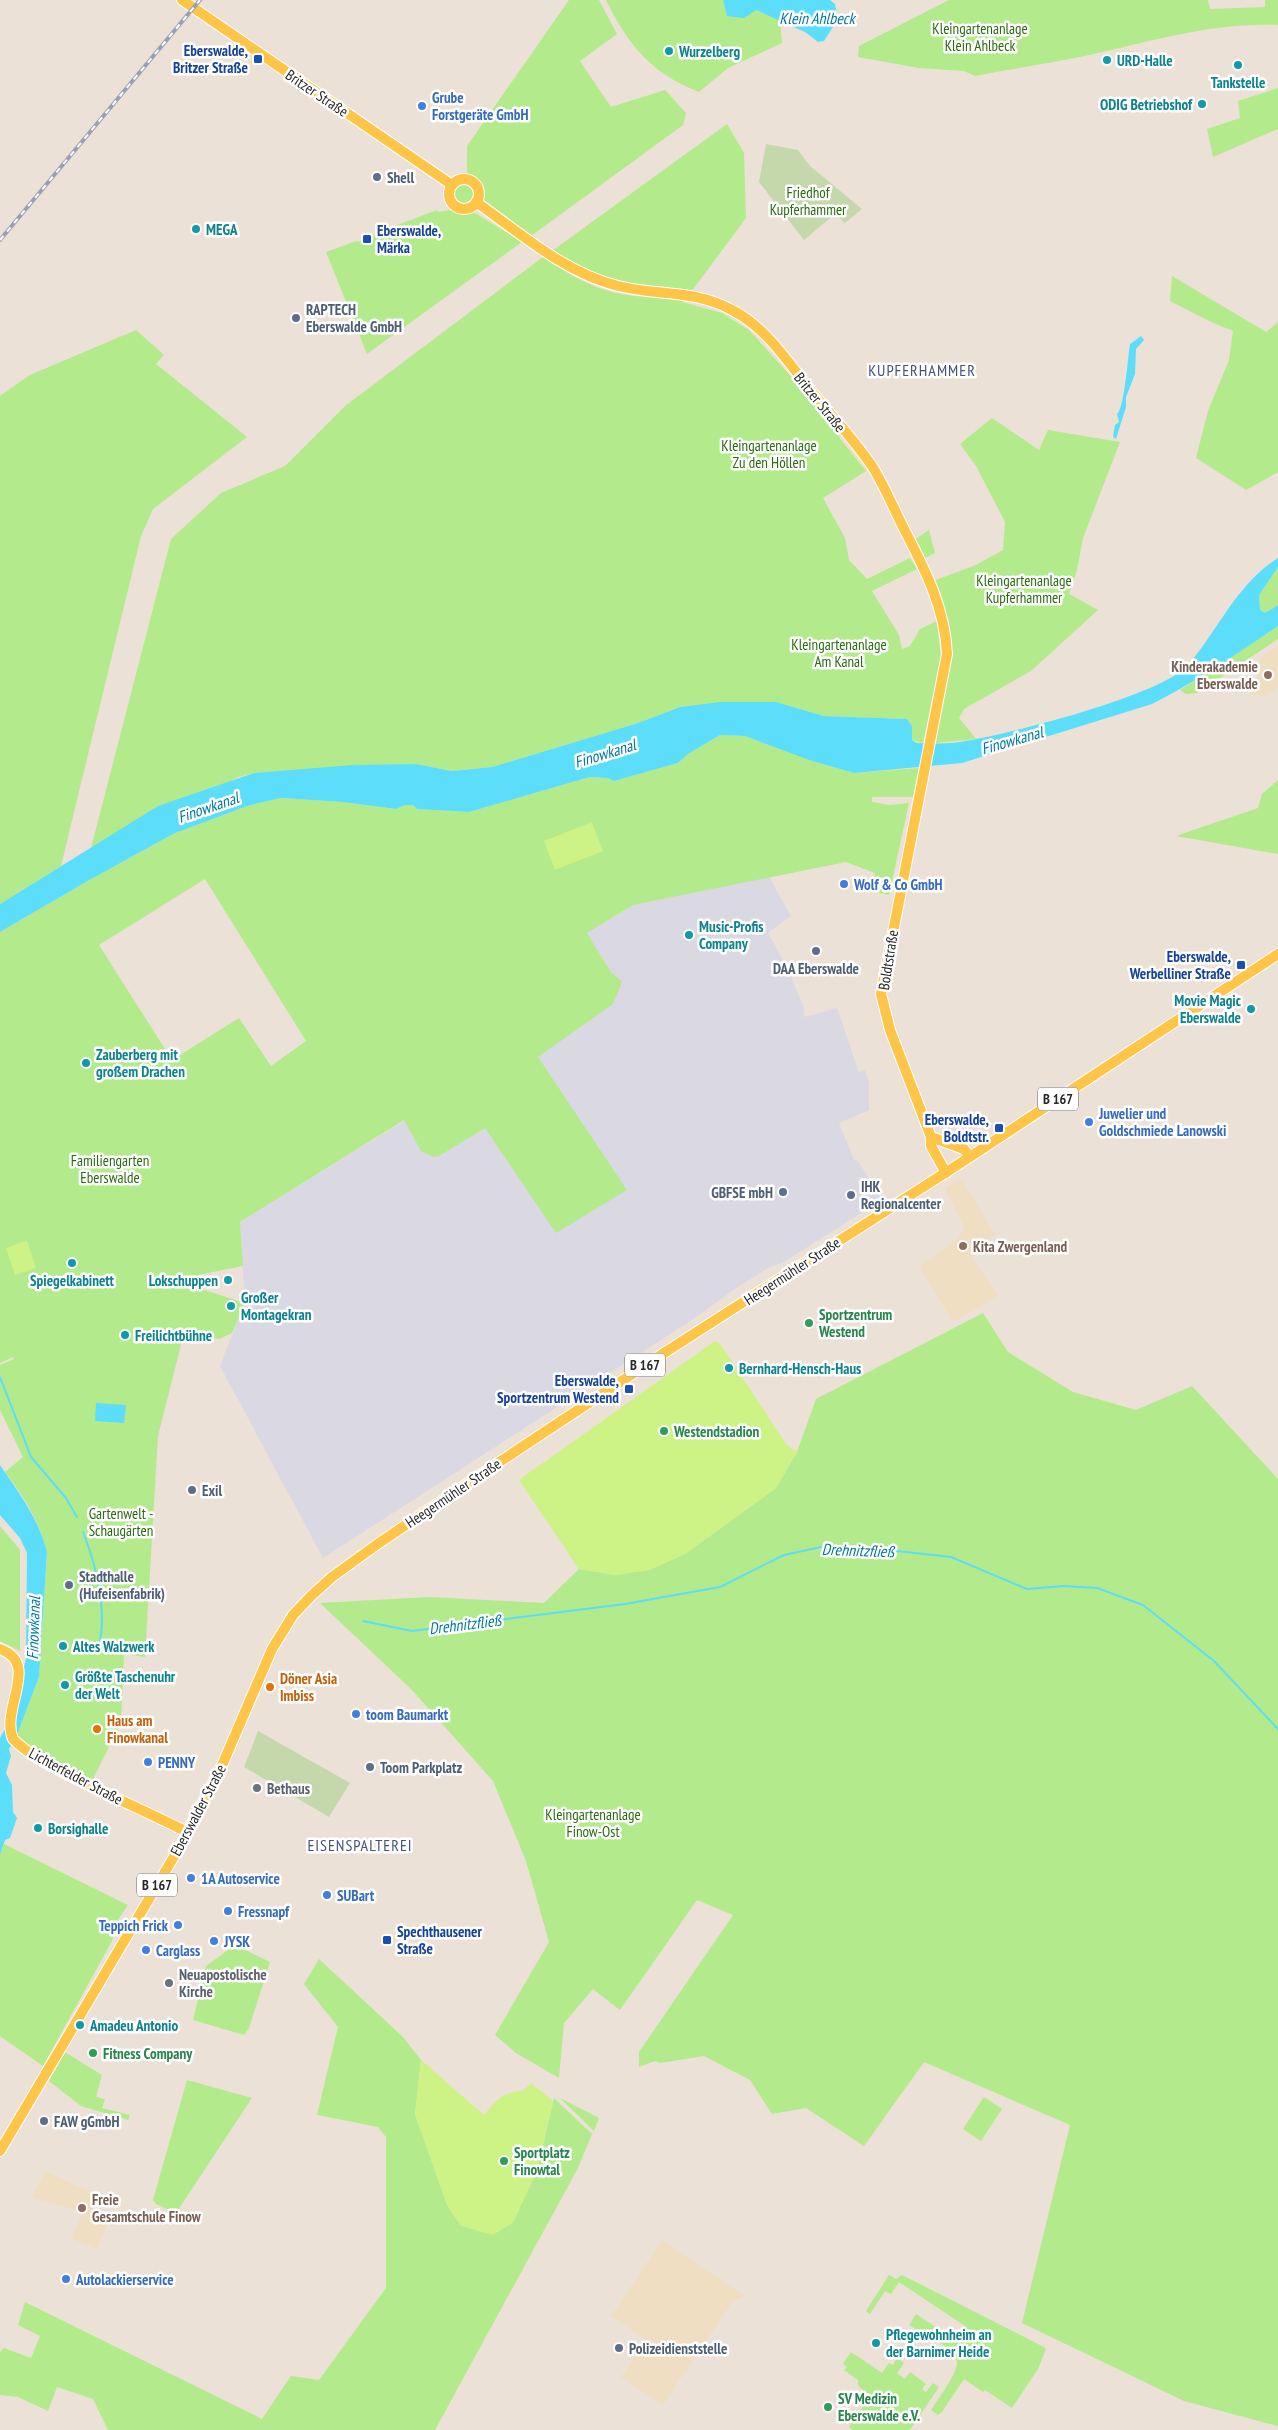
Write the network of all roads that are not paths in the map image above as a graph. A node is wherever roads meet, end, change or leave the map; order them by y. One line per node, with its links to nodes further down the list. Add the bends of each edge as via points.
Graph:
1 (182, 0): 2 (main road, Britzer Straße)
2 (452, 185): 3 (main road, via 460,180 471,181 478,191); 3 (main road, via 449,196 455,206 464,209)
3 (476, 202): 4 (main road, Britzer Straße, via 553,256 588,276 619,286 678,292 734,311 765,334 872,467 940,604 946,637 947,654)
4 (923, 777): 6 (main road, Boldtstraße, via 881,994 890,1030)
5 (1278, 954): 7 (main road, Heegermühler Straße / B 167)
6 (931, 1137): 7 (main road, via 964,1149); 8 (main road, Boldtstraße, via 931,1146)
7 (970, 1157): 8 (main road, Heegermühler Straße / B 167)
8 (946, 1173): 9 (main road, Heegermühler Straße / B 167, via 656,1358 379,1543)
9 (311, 1596): 11 (main road, Eberswalder Straße / B 167, via 272,1648 223,1763)
10 (0, 1649): 11 (main road, Lichterfelder Straße, via 15,1662 14,1677 3,1709 3,1722 17,1743 50,1766)
11 (187, 1832): 12 (main road, Eberswalder Straße / B 167)
12 (0, 2151)

